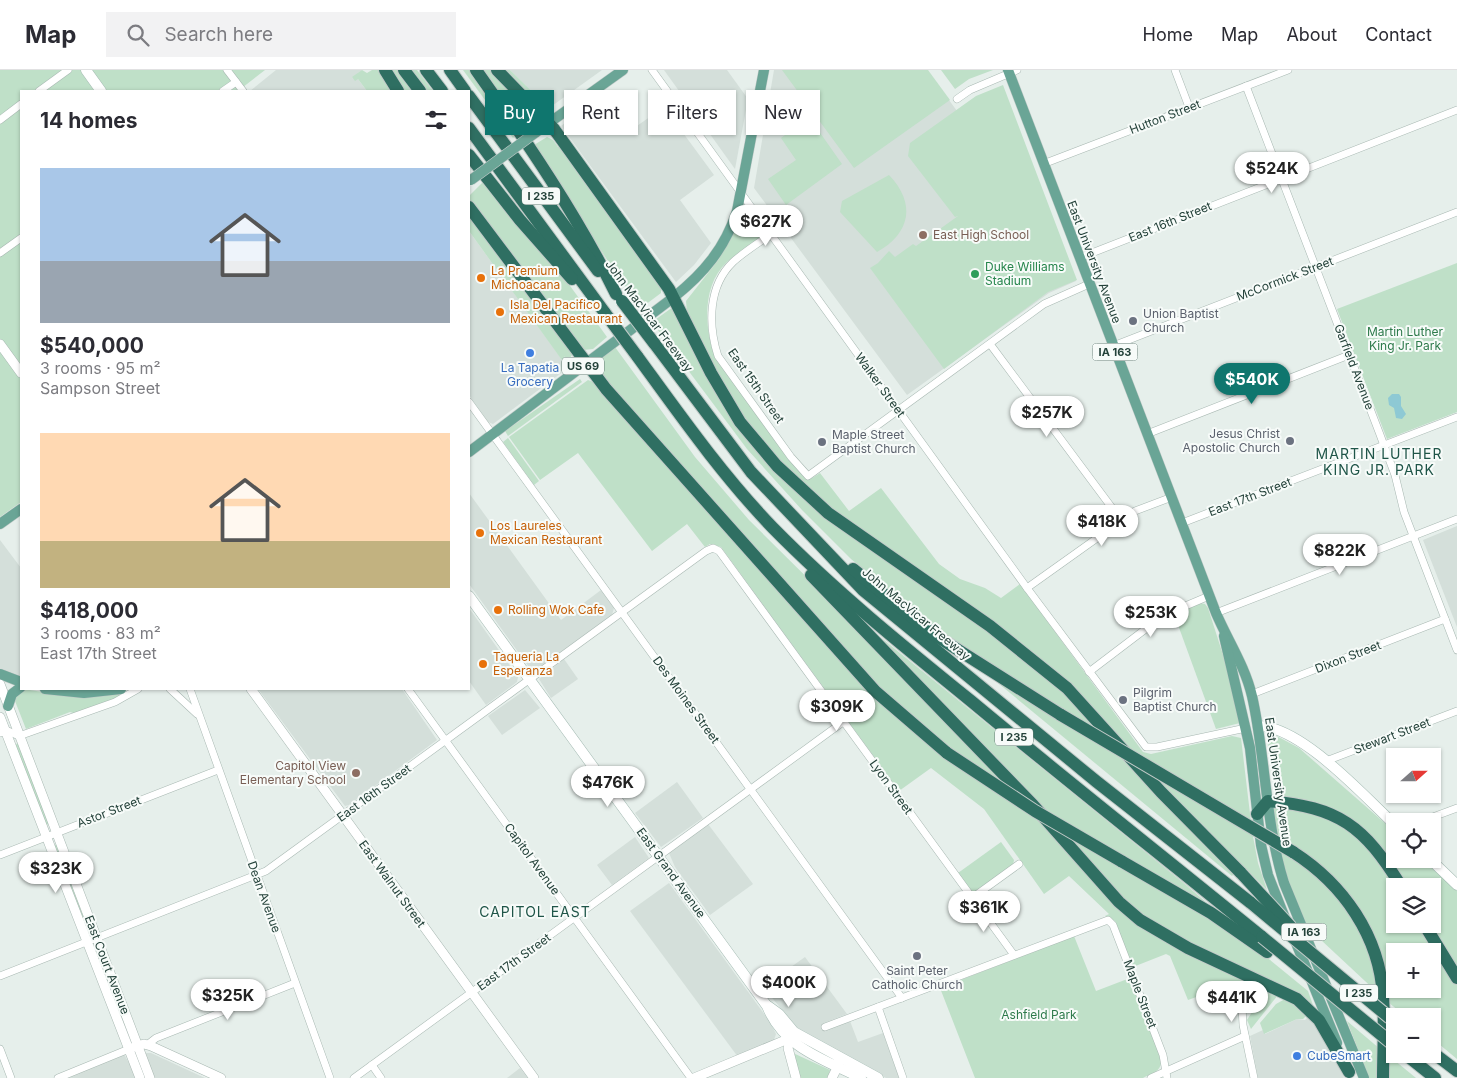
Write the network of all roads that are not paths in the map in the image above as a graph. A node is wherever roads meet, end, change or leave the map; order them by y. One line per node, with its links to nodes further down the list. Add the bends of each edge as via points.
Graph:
1 (68, 70): 18 (street)
2 (86, 70): 19 (main road)
3 (227, 70): 16 (street)
4 (386, 70): 22 (highway)
5 (404, 70): 23 (highway)
6 (426, 70): 24 (highway)
7 (450, 70): 25 (highway)
8 (476, 70): 52 (highway, via 584,233)
9 (497, 70): 26 (highway)
10 (624, 70): 32 (main road)
11 (652, 70): 41 (street, Walker Street)
12 (764, 70): 41 (main road, US 69)
13 (1175, 70): 30 (street)
14 (1288, 70): 17 (street, Hutton Street)
15 (1011, 71): 28 (street); 38 (main road, East University Avenue / IA 163)
16 (236, 82): 20 (street); 21 (street)
17 (1246, 86): 30 (street, Hutton Street); 39 (street, Garfield Avenue)
18 (40, 90)
19 (100, 90)
20 (224, 90)
21 (241, 90)
22 (397, 90)
23 (419, 90)
24 (441, 90)
25 (464, 90)
26 (517, 90)
27 (470, 97): 52 (highway, John MacVicar Freeway / I 235)
28 (957, 99)
29 (20, 105): 33 (street)
30 (1189, 108): 38 (street, Hutton Street)
31 (1457, 110): 39 (street, East 16th Street)
32 (554, 119)
33 (0, 120)
34 (470, 129): 54 (highway, I 235)
35 (554, 130): 53 (highway)
36 (532, 135): 40 (main road, bridge)
37 (470, 156): 54 (highway, via 562,269)
38 (1042, 164): 49 (main road, East University Avenue / IA 163)
39 (1281, 178): 49 (street, East 16th Street); 50 (street, Garfield Avenue)
40 (470, 181)
41 (741, 194): 44 (street, Walker Street); 45 (main road, US 69)
42 (470, 208): 59 (highway)
43 (1457, 212): 50 (street, McCormick Street)
44 (761, 222): 45 (street, via 742,218); 46 (street, Walker Street)
45 (732, 226): 53 (main road, US 69, via 716,256)
46 (770, 235): 62 (street, Walker Street); 62 (street, East 15th Street, via 734,261 724,273 716,288 712,312 713,339 718,356 791,457 808,476)
47 (20, 239): 48 (street)
48 (0, 253)
49 (1079, 258): 51 (main road, East University Avenue / IA 163)
50 (1315, 267): 57 (street, McCormick Street); 58 (street, Garfield Avenue)
51 (1089, 284): 56 (street, via 1044,304); 57 (main road, East University Avenue / IA 163)
52 (619, 297): 70 (highway, John MacVicar Freeway / I 235, bridge, via 725,441)
53 (674, 297): 59 (main road, US 69); 134 (highway, bridge, via 711,373 740,422 793,482 828,513 990,626 1067,688 1160,792 1241,873)
54 (605, 313): 75 (highway, I 235, bridge, via 706,450)
55 (0, 344): 60 (street)
56 (990, 344): 62 (street); 72 (street)
57 (1113, 346): 65 (main road, East University Avenue / IA 163)
58 (1349, 356): 65 (street); 66 (street, Garfield Avenue)
59 (585, 364): 64 (main road, US 69); 142 (highway, bridge, via 875,692 947,753 1003,791 1211,913)
60 (20, 372)
61 (470, 403): 64 (street, Des Moines Street)
62 (898, 411): 78 (street, Walker Street)
63 (1457, 417): 66 (street, East 17th Street)
64 (492, 434): 67 (main road, US 69); 81 (street, Des Moines Street)
65 (1147, 434): 68 (main road, East University Avenue / IA 163)
66 (1384, 446): 73 (street, East 17th Street); 76 (street, Garfield Avenue)
67 (470, 451)
68 (1172, 497): 72 (street); 73 (main road, East University Avenue / IA 163)
69 (20, 510): 74 (main road)
70 (789, 513): 134 (highway, John MacVicar Freeway / I 235, bridge, via 863,590); 176 (highway, bridge, via 932,634 1293,852 1336,886 1367,934 1378,966 1383,997)
71 (1457, 518): 76 (street)
72 (1121, 520): 78 (street)
73 (1182, 523): 79 (main road, East University Avenue / IA 163)
74 (0, 524)
75 (774, 528): 142 (highway, I 235, bridge, via 892,636); 157 (highway, via 795,559 1033,805 1119,902 1140,920 1180,944 1297,1000 1319,1020)
76 (1413, 536): 82 (street); 83 (street, Garfield Avenue)
77 (713, 548): 81 (street, East 16th Street); 105 (street, Lyon Street, via 719,551)
78 (1027, 588): 86 (street, Walker Street)
79 (1209, 596): 82 (main road, East University Avenue / IA 163); 86 (street, via 1164,615)
80 (470, 597): 89 (main road, East Grand Avenue)
81 (622, 612): 89 (street, East 16th Street); 113 (street, Des Moines Street)
82 (1216, 613): 84 (main road, East University Avenue / IA 163)
83 (1445, 619): 85 (street, Garfield Avenue); 100 (street, Dixon Street)
84 (1223, 630): 88 (main road, East University Avenue / IA 163); 100 (main road, East University Avenue / IA 163, via 1238,654)
85 (1457, 650)
86 (1089, 672): 107 (street, Walker Street, via 1146,747)
87 (0, 674): 90 (main road)
88 (1233, 676): 106 (main road, via 1245,699 1251,724); 107 (main road, East University Avenue / IA 163)
89 (530, 679): 110 (street, East 16th Street); 123 (main road, East Grand Avenue)
90 (20, 682)
91 (0, 684): 101 (street, East Court Avenue)
92 (20, 688): 101 (main road, via 12,694)
93 (52, 690): 94 (main road, via 76,693)
94 (110, 690)
95 (136, 690): 109 (street, via 115,702)
96 (171, 690): 103 (street, Dean Avenue)
97 (190, 690): 103 (street, Dean Avenue)
98 (252, 690): 118 (street, East Walnut Street)
99 (409, 690): 110 (street, Capitol Avenue)
100 (1252, 694): 106 (main road, East University Avenue / IA 163)
101 (8, 706): 109 (street, East Court Avenue)
102 (1457, 711): 111 (street, Stewart Street)
103 (199, 716): 112 (street, Dean Avenue)
104 (0, 717): 108 (street, East Court Avenue)
105 (843, 722): 113 (street, East 17th Street); 129 (street, Lyon Street)
106 (1258, 726): 111 (main road, via 1279,730); 114 (main road, East University Avenue / IA 163)
107 (1246, 728): 116 (main road, East University Avenue / IA 163)
108 (3, 732): 109 (street); 121 (street, East Court Avenue)
109 (19, 736): 120 (street, East Court Avenue)
110 (445, 741): 118 (street, East 16th Street); 130 (street, Capitol Avenue)
111 (1326, 762): 119 (main road)
112 (218, 770): 120 (street, Astor Street); 126 (street, Dean Avenue)
113 (751, 788): 123 (street, East 17th Street); 139 (street, Des Moines Street)
114 (1268, 801): 116 (highway); 127 (highway, via 1309,806 1337,817 1372,844); 175 (main road, East University Avenue / IA 163, via 1273,843 1284,883)
115 (1457, 808): 117 (street)
116 (1257, 814): 157 (main road, East University Avenue / IA 163, via 1273,890)
117 (1441, 814)
118 (343, 816): 126 (street, East 16th Street); 138 (street, East Walnut Street)
119 (1386, 817)
120 (56, 833): 121 (street, Astor Street); 132 (street, East Court Avenue)
121 (47, 837): 122 (street, Astor Street); 132 (street, East Court Avenue)
122 (0, 855)
123 (658, 856): 130 (street, East 17th Street); 145 (main road, East Grand Avenue, via 767,1006 779,1014)
124 (1019, 864): 129 (street)
125 (1439, 868): 128 (main road)
126 (256, 876): 132 (street, East 16th Street); 137 (street, Dean Avenue)
127 (1395, 878)
128 (1457, 885)
129 (972, 898): 133 (street, Lyon Street)
130 (575, 917): 138 (street, East 17th Street); 167 (street, Capitol Avenue)
131 (1430, 933): 136 (highway)
132 (92, 940): 135 (street, East 16th Street); 148 (street, East Court Avenue)
133 (1014, 955): 139 (street); 156 (street, Maple Street, via 1108,920 1113,924 1163,1055)
134 (1328, 968): 143 (highway, John MacVicar Freeway / I 235, bridge)
135 (0, 976)
136 (1457, 978)
137 (295, 983): 148 (street); 163 (street, Dean Avenue)
138 (471, 993): 153 (street, East 17th Street); 166 (street, East Walnut Street)
139 (902, 998): 141 (street)
140 (1242, 1006): 146 (street)
141 (878, 1007): 144 (street); 172 (street)
142 (1351, 1011): 147 (highway, I 235, bridge)
143 (1386, 1015)
144 (825, 1027)
145 (791, 1036): 150 (main road); 154 (main road); 167 (street); 168 (street, via 788,1048)
146 (1245, 1036): 156 (street); 174 (street)
147 (1386, 1039)
148 (138, 1046): 159 (street); 160 (street, East Court Avenue); 161 (street, East Court Avenue); 162 (street)
149 (0, 1049): 158 (street)
150 (836, 1055): 154 (street); 171 (main road)
151 (1441, 1059): 155 (highway)
152 (1416, 1063): 177 (highway)
153 (372, 1065): 164 (street, East 17th Street); 165 (street)
154 (838, 1066): 169 (street); 170 (main road)
155 (1457, 1072)
156 (1166, 1074): 173 (street)
157 (1351, 1075)
158 (11, 1078)
159 (58, 1078)
160 (140, 1078)
161 (150, 1078)
162 (220, 1078)
163 (330, 1078)
164 (354, 1078)
165 (381, 1078)
166 (534, 1078)
167 (692, 1078)
168 (796, 1078)
169 (832, 1078)
170 (861, 1078)
171 (878, 1078)
172 (903, 1078)
173 (1151, 1078)
174 (1254, 1078)
175 (1364, 1078)
176 (1383, 1078)
177 (1435, 1078)

